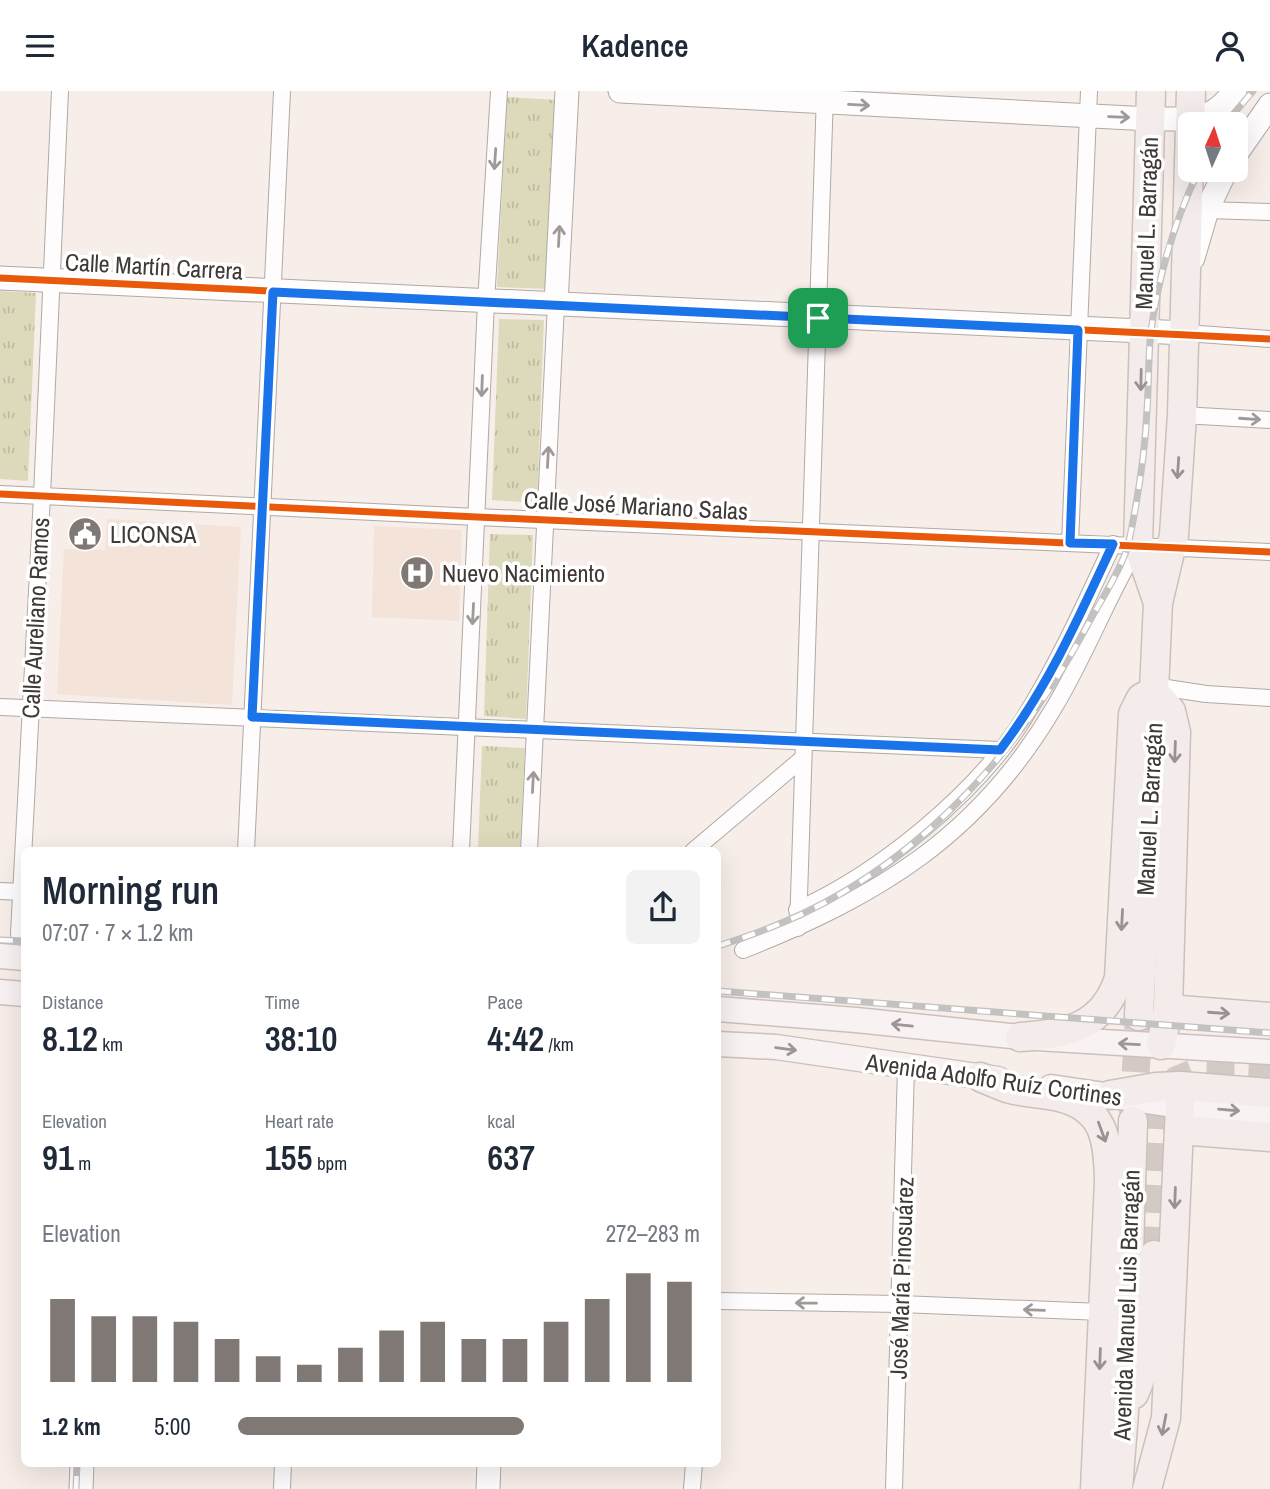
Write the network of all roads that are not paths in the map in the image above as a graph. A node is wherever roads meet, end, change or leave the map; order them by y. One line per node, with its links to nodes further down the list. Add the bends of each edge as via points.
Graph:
1 (60, 91): 19 (street, Calle Aureliano Ramos)
2 (282, 91): 20 (street)
3 (499, 91): 21 (street, one-way to 21)
4 (567, 91): 22 (street, one-way to 4)
5 (620, 91): 8 (street)
6 (1089, 91): 12 (street)
7 (1235, 91): 10 (street, via 1218,111 1203,117)
8 (825, 97): 12 (street, one-way to 12); 23 (street)
9 (1151, 105): 10 (street); 12 (street, one-way to 9); 25 (highway, Manuel L. Barragán)
10 (1190, 105): 17 (highway, Manuel L. Barragán)
11 (1270, 105): 13 (street)
12 (1088, 116): 24 (street)
13 (1248, 137)
14 (1220, 182): 15 (street)
15 (1207, 210): 16 (street); 17 (street)
16 (1270, 212)
17 (1187, 277): 26 (highway, Manuel L. Barragán)
18 (0, 278): 19 (street, Calle Martín Carrera)
19 (52, 281): 20 (street, Calle Martín Carrera); 31 (street, Calle Aureliano Ramos)
20 (273, 292): 21 (street, Calle Martín Carrera); 32 (street)
21 (486, 302): 22 (street, Calle Martín Carrera); 33 (street, one-way to 33)
22 (556, 305): 23 (street, Calle Martín Carrera); 34 (street, one-way to 22)
23 (818, 318): 24 (street, Calle Martín Carrera); 35 (street)
24 (1078, 330): 25 (street, Calle Martín Carrera); 36 (street)
25 (1143, 331): 26 (street, Calle Martín Carrera); 37 (highway, Manuel L. Barragán, one-way to 37)
26 (1185, 333): 27 (street, Calle Martín Carrera); 28 (highway, Manuel L. Barragán)
27 (1270, 339)
28 (1182, 415): 29 (street, one-way to 29); 38 (highway, Manuel L. Barragán, one-way to 38)
29 (1270, 421)
30 (0, 494): 31 (street, Calle José Mariano Salas)
31 (42, 496): 32 (street, Calle José Mariano Salas); 44 (street, Calle Aureliano Ramos)
32 (262, 507): 33 (street, Calle José Mariano Salas); 45 (street)
33 (477, 517): 34 (street, Calle José Mariano Salas); 46 (street, one-way to 46)
34 (545, 520): 35 (street, Calle José Mariano Salas); 47 (street)
35 (810, 532): 36 (street, Calle José Mariano Salas); 48 (street)
36 (1070, 543): 37 (street, Calle José Mariano Salas)
37 (1125, 545): 38 (street, Calle José Mariano Salas); 40 (highway, Manuel L. Barragán); 49 (street, via 1022,722); 59 (street, via 1116,582 1076,670 1019,762 976,810 910,866)
38 (1172, 547): 39 (street, Calle José Mariano Salas); 40 (highway, Manuel L. Barragán)
39 (1270, 552)
40 (1158, 603): 41 (highway, Manuel L. Barragán)
41 (1154, 689): 42 (street); 66 (highway, one-way to 66, via 1171,711 1175,732); 67 (highway, Manuel L. Barragán); 69 (highway, one-way to 69, via 1141,698 1133,714 1119,978 1103,1008 1083,1024 1051,1035)
42 (1270, 698)
43 (0, 706): 44 (street)
44 (30, 708): 45 (street); 51 (street, Calle Aureliano Ramos)
45 (252, 717): 46 (street); 52 (street)
46 (467, 727): 47 (street); 53 (street)
47 (536, 729): 48 (street); 54 (street, one-way to 47)
48 (804, 741): 49 (street); 50 (street)
49 (1000, 750): 58 (street, via 917,834 867,871)
50 (803, 758): 55 (street); 58 (street)
51 (25, 847)
52 (246, 847)
53 (461, 847)
54 (529, 847)
55 (698, 847)
56 (0, 891): 57 (street)
57 (21, 892)
58 (797, 910): 59 (street)
59 (798, 928): 61 (street)
60 (21, 946): 62 (main road)
61 (743, 950)
62 (0, 956)
63 (0, 992): 64 (main road)
64 (21, 994)
65 (721, 1009): 69 (main road, Avenida Adolfo Ruíz Cortines, one-way to 65)
66 (1168, 1009): 68 (highway, one-way to 68); 71 (highway)
67 (1139, 1016)
68 (1270, 1017)
69 (1020, 1037): 71 (main road, Avenida Adolfo Ruíz Cortines, one-way to 69)
70 (721, 1044): 73 (main road, Avenida Adolfo Ruíz Cortines, one-way to 73, via 776,1047)
71 (1161, 1045): 72 (main road, Avenida Adolfo Ruíz Cortines)
72 (1270, 1052)
73 (906, 1067): 74 (main road, Avenida Adolfo Ruíz Cortines); 83 (street, José María Pinosuárez)
74 (980, 1077): 76 (main road, Avenida Adolfo Ruíz Cortines); 84 (highway, one-way to 84, via 1009,1089 1061,1097 1097,1119 1109,1169)
75 (1270, 1093): 76 (highway, via 1181,1086)
76 (1110, 1095): 78 (main road, Avenida Adolfo Ruíz Cortines)
77 (1270, 1114): 78 (main road, Avenida Adolfo Ruíz Cortines, one-way to 77)
78 (1180, 1118): 80 (highway); 97 (highway, one-way to 97, via 1166,1418)
79 (1133, 1121): 85 (highway, Avenida Manuel Luis Barragán)
80 (1270, 1137)
81 (1154, 1255): 85 (highway, via 1146,1356)
82 (721, 1301): 83 (street, one-way to 82)
83 (901, 1304): 84 (street, one-way to 83); 94 (street, José María Pinosuárez)
84 (1102, 1313): 95 (highway, one-way to 95)
85 (1124, 1413): 96 (highway, Avenida Manuel Luis Barragán)
86 (82, 1467): 90 (street)
87 (283, 1467): 91 (street)
88 (489, 1467): 92 (street)
89 (694, 1467): 93 (street)
90 (81, 1489)
91 (282, 1489)
92 (488, 1489)
93 (692, 1489)
94 (894, 1489)
95 (1095, 1489)
96 (1118, 1489)
97 (1147, 1489)

